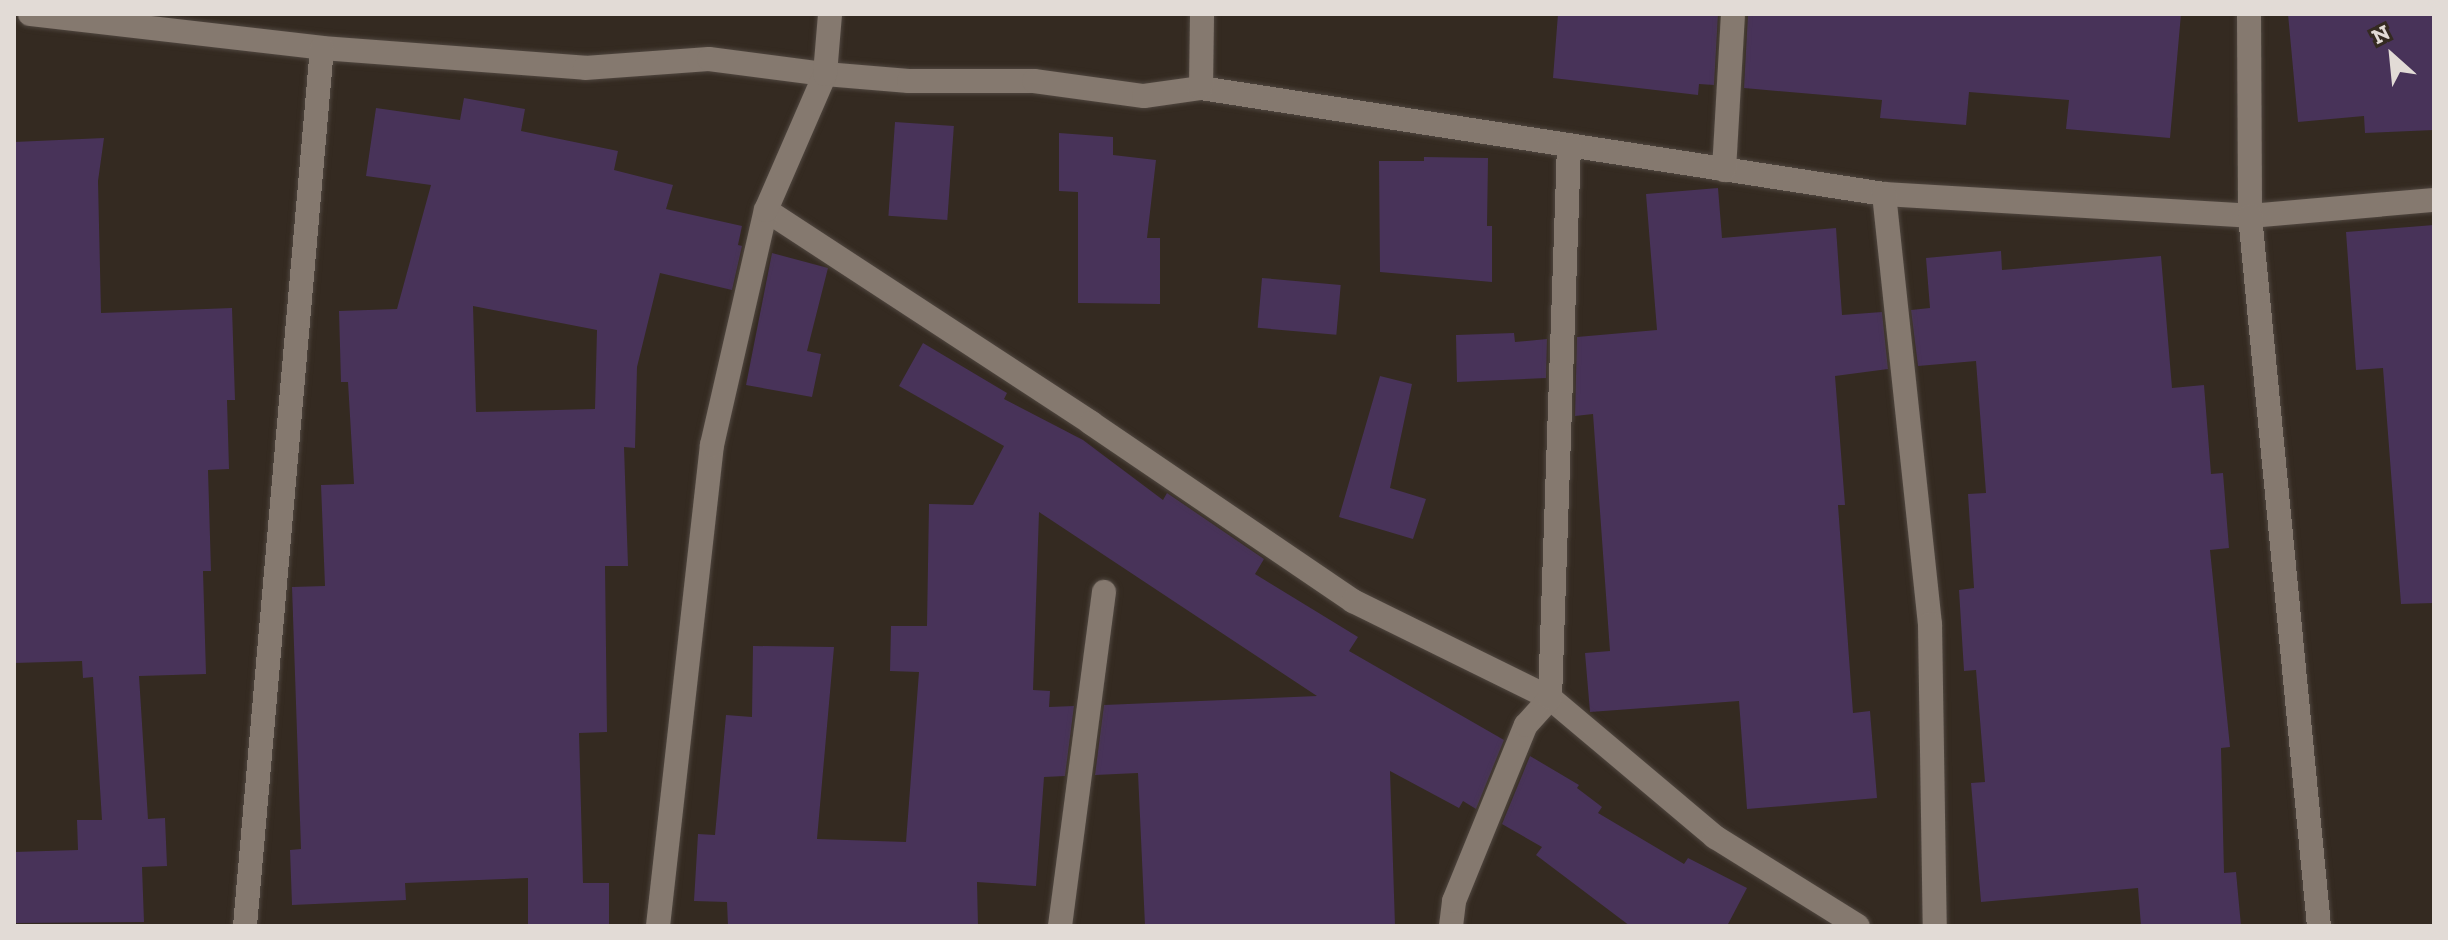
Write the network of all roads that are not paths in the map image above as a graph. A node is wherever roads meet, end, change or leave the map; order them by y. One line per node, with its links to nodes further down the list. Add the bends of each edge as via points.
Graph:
1 (30, 14): 6 (street)
2 (830, 14): 7 (street)
3 (1202, 14): 8 (street)
4 (1733, 14): 10 (street)
5 (2249, 14): 14 (street)
6 (322, 48): 7 (street, via 585,68 709,59); 17 (street)
7 (825, 74): 8 (street, via 909,81 1034,81 1144,96); 13 (street)
8 (1201, 88): 9 (street)
9 (1569, 146): 10 (street); 16 (street)
10 (1724, 170): 11 (street)
11 (1884, 194): 14 (street); 22 (street, via 1930,624)
12 (2434, 200): 14 (street)
13 (766, 210): 16 (street, via 1353,601); 18 (street, via 712,445)
14 (2250, 216): 23 (street)
15 (1104, 592): 19 (street)
16 (1550, 698): 20 (street, via 1526,725 1454,901); 21 (street, via 1715,837)
17 (245, 926)
18 (658, 926)
19 (1060, 926)
20 (1451, 926)
21 (1858, 926)
22 (1935, 926)
23 (2319, 926)

